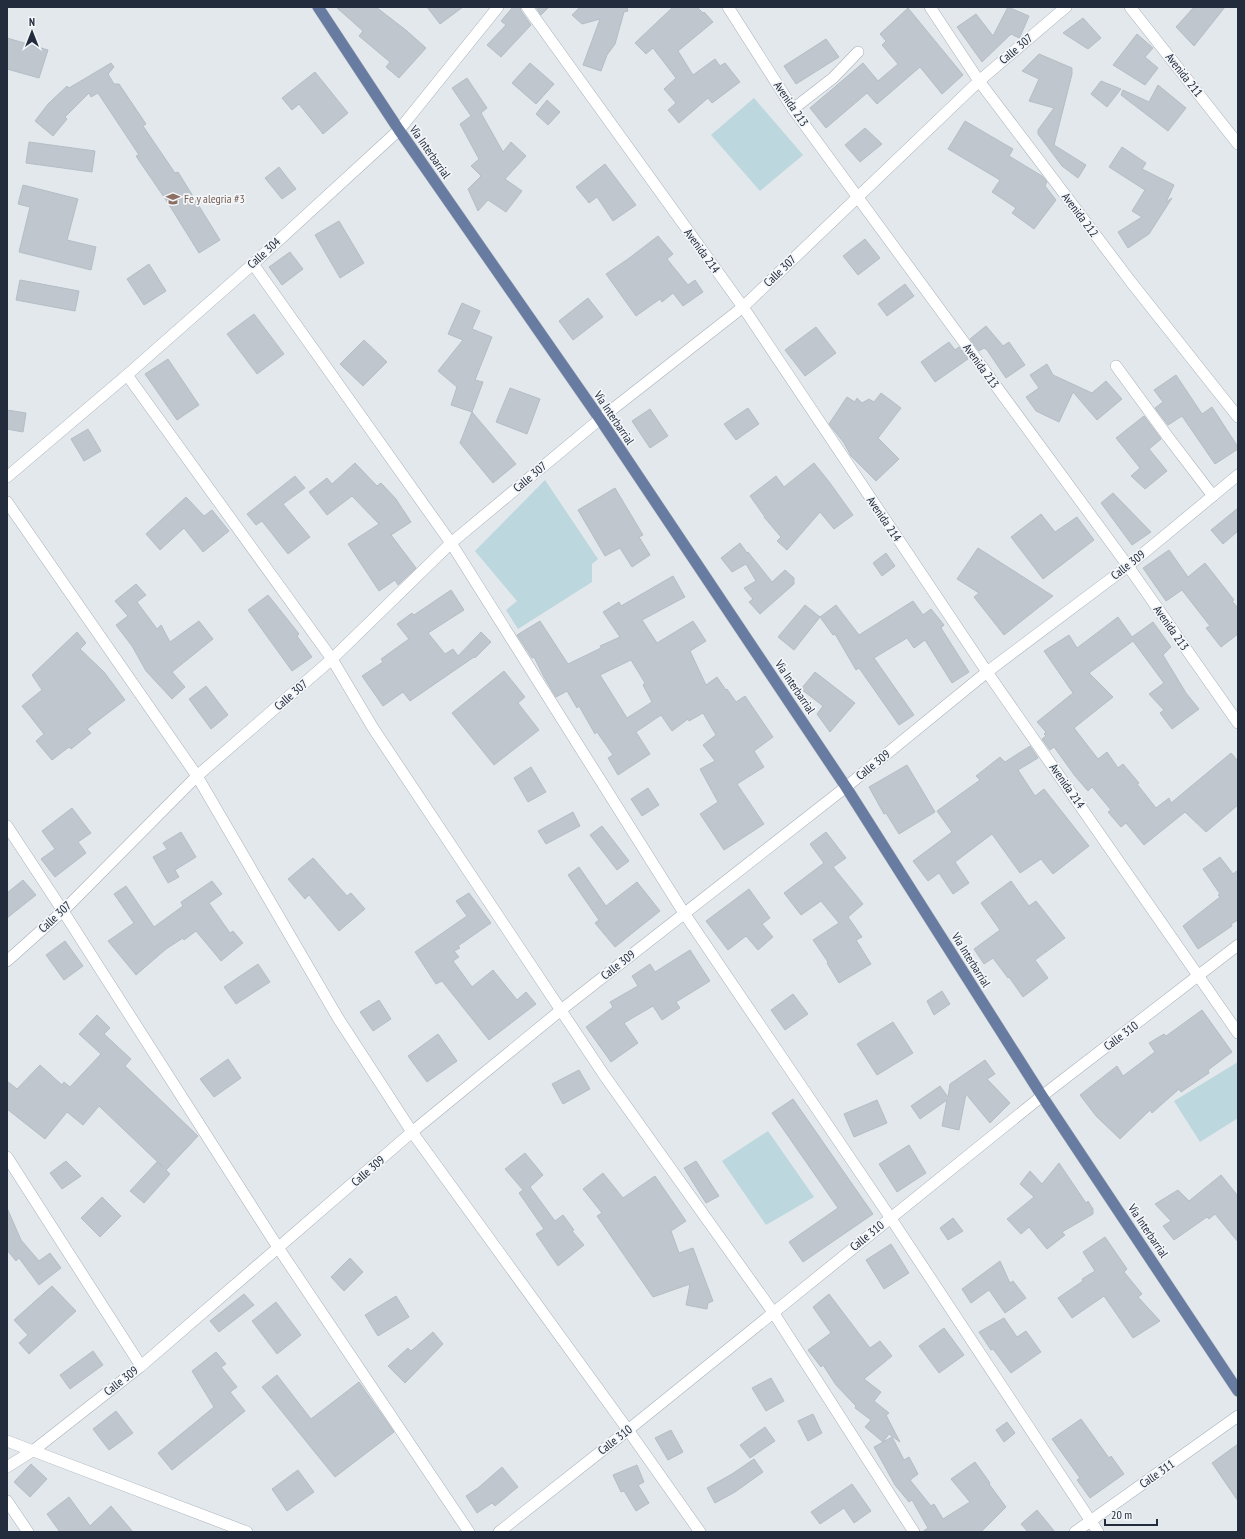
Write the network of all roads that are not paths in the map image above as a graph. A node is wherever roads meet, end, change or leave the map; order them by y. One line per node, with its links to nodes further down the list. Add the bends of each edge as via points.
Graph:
1 (318, 7): 11 (main road, Vía Interbarrial)
2 (498, 7): 11 (street, Calle 304)
3 (527, 7): 15 (street, Avenida 214)
4 (728, 7): 10 (street, Avenida 213)
5 (930, 7): 9 (street, Avenida 212)
6 (1066, 7): 9 (street, Calle 307)
7 (1130, 7): 12 (street, Avenida 211)
8 (858, 52): 10 (street, via 833,78)
9 (979, 80): 13 (street, Calle 307); 18 (street, Avenida 212, via 1131,282)
10 (793, 109): 13 (street, Avenida 213)
11 (399, 130): 14 (street, Calle 304); 19 (main road, Vía Interbarrial)
12 (1238, 144)
13 (857, 197): 15 (street, Calle 307); 25 (street, Avenida 213)
14 (253, 264): 17 (street, Calle 304); 24 (street)
15 (743, 307): 19 (street, Calle 307); 27 (street, Avenida 214)
16 (1116, 366): 22 (street)
17 (127, 375): 21 (street, Calle 304); 26 (street)
18 (1238, 417)
19 (600, 420): 24 (street, Calle 307); 30 (main road, Vía Interbarrial)
20 (1238, 475): 22 (street, Calle 309)
21 (7, 476)
22 (1213, 496): 25 (street, Calle 309)
23 (7, 502): 29 (street)
24 (451, 544): 26 (street, Calle 307); 33 (street)
25 (1128, 566): 27 (street, Calle 309); 28 (street, Avenida 213)
26 (332, 659): 29 (street, Calle 307); 37 (street, via 373,728)
27 (987, 672): 30 (street, Calle 309); 36 (street, Avenida 214)
28 (1238, 723)
29 (197, 776): 32 (street, Calle 307); 40 (street, via 338,1018)
30 (846, 787): 33 (street, Calle 309); 39 (main road, Vía Interbarrial)
31 (7, 826): 32 (street)
32 (63, 911): 35 (street, Calle 307); 43 (street)
33 (684, 913): 37 (street, Calle 309); 42 (street)
34 (1238, 945): 36 (street, Calle 310)
35 (7, 961)
36 (1199, 976): 38 (street, Avenida 214); 39 (street, Calle 310)
37 (561, 1010): 40 (street, Calle 309); 44 (street)
38 (1238, 1033)
39 (1042, 1096): 42 (street, Calle 310); 46 (main road, Vía Interbarrial)
40 (412, 1132): 43 (street, Calle 309); 48 (street)
41 (7, 1157): 45 (street)
42 (890, 1217): 44 (street, Calle 310); 53 (street)
43 (279, 1249): 45 (street, Calle 309); 56 (street)
44 (773, 1312): 48 (street, Calle 310); 59 (street)
45 (141, 1366): 50 (street, Calle 309)
46 (1238, 1391)
47 (1238, 1416): 53 (street, Calle 311)
48 (628, 1430): 57 (street, Calle 310); 58 (street)
49 (7, 1441): 50 (street)
50 (34, 1450): 51 (street, Calle 309); 55 (street)
51 (7, 1467)
52 (7, 1501): 54 (street)
53 (1090, 1521): 60 (street, Calle 311); 61 (street)
54 (28, 1532)
55 (247, 1532)
56 (469, 1532)
57 (499, 1532)
58 (700, 1532)
59 (914, 1532)
60 (1075, 1532)
61 (1098, 1532)

